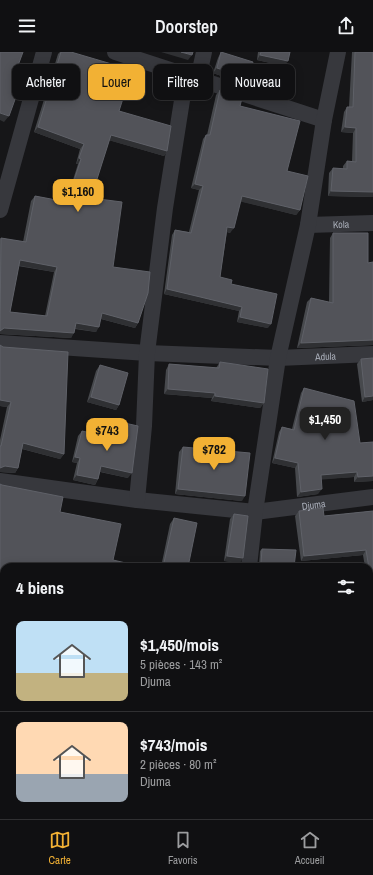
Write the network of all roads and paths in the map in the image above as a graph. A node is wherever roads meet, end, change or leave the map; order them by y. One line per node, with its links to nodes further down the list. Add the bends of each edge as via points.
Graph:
1 (44, 52): 10 (street)
2 (115, 52): 5 (street)
3 (204, 52): 6 (street)
4 (338, 52): 9 (street)
5 (153, 64)
6 (198, 64)
7 (213, 84): 9 (street)
8 (187, 100): 14 (street, via 165,208)
9 (324, 120): 12 (street)
10 (0, 210)
11 (373, 223): 12 (street, Kola)
12 (308, 225): 16 (street)
13 (0, 343): 14 (street, Adula)
14 (147, 353): 16 (street, Adula); 19 (street, via 144,426)
15 (373, 354): 16 (street, Adula)
16 (278, 358): 20 (street)
17 (0, 481): 19 (street, Djuma)
18 (373, 497): 20 (street, Djuma)
19 (136, 500): 20 (street, Djuma)
20 (255, 512): 21 (street)
21 (249, 563)

